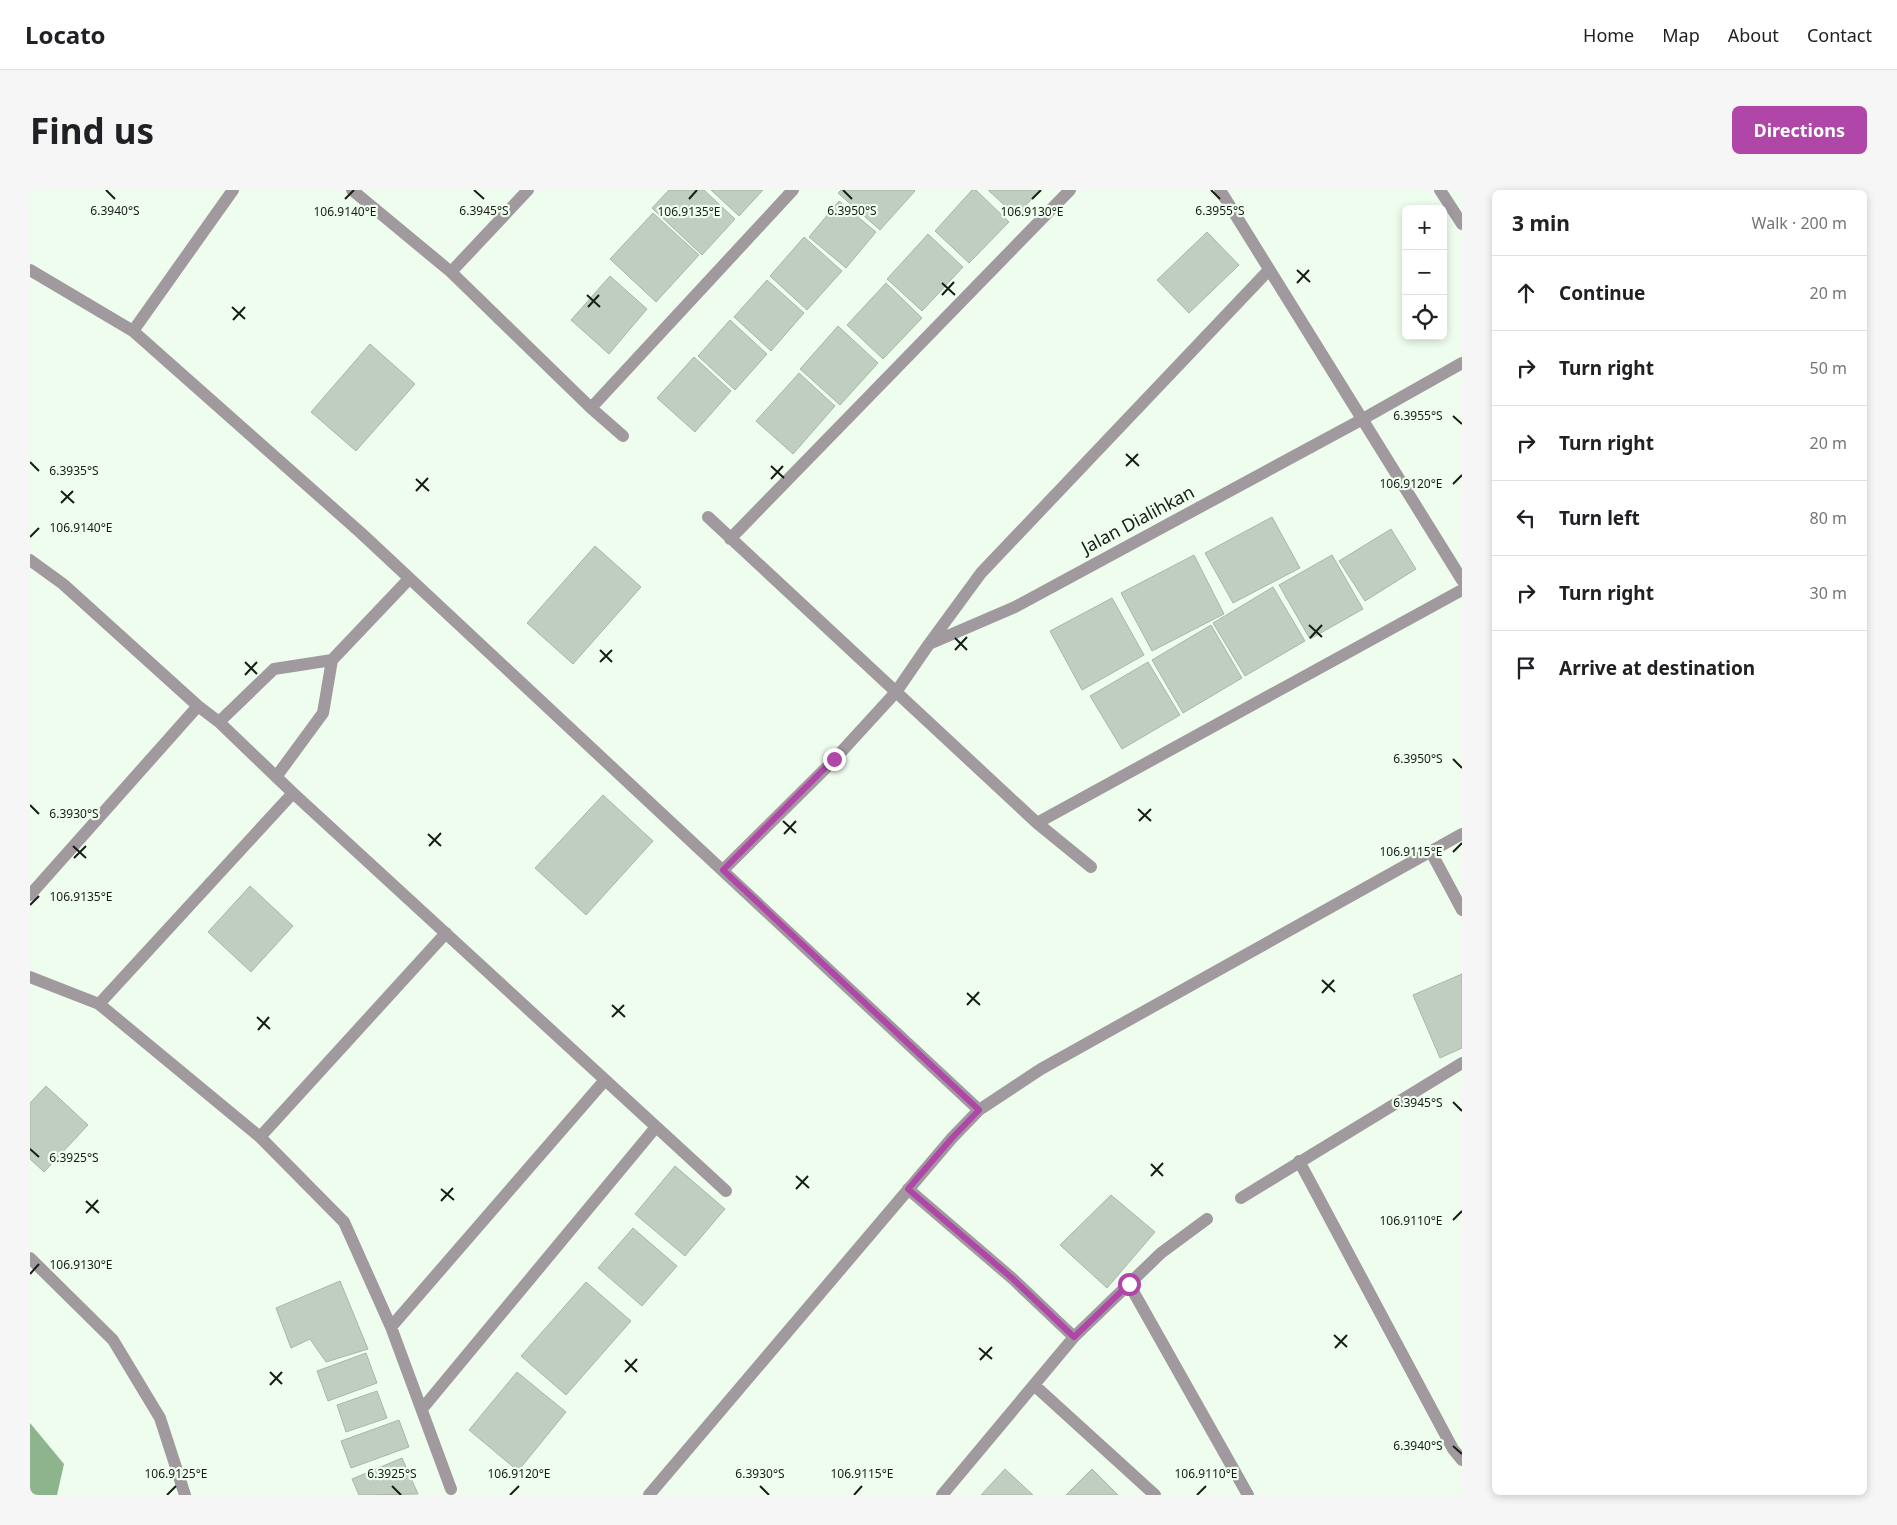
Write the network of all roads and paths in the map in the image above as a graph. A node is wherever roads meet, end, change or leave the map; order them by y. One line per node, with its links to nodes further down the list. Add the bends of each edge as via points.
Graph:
1 (233, 190): 12 (street)
2 (352, 190): 11 (street)
3 (528, 190): 11 (street)
4 (793, 190): 14 (street)
5 (1070, 190): 18 (street)
6 (1220, 190): 10 (street)
7 (1440, 190): 8 (street)
8 (1462, 224)
9 (30, 270): 12 (street)
10 (1269, 270): 15 (street); 23 (street, via 981,573)
11 (451, 272): 14 (street)
12 (133, 330): 20 (street)
13 (1462, 363): 15 (street, Jalan Dialihkan)
14 (591, 408): 16 (street)
15 (1361, 420): 21 (street); 23 (street, Jalan Dialihkan, via 1015,607)
16 (623, 436)
17 (708, 517): 18 (street)
18 (730, 539): 25 (street)
19 (30, 560): 26 (street, via 63,584)
20 (409, 579): 24 (street); 34 (street)
21 (1462, 580)
22 (1462, 590): 30 (street)
23 (929, 644): 25 (street)
24 (332, 660): 27 (street, via 274,669); 28 (street, via 323,713)
25 (896, 692): 30 (street); 34 (street, via 831,763)
26 (198, 706): 27 (street); 35 (street)
27 (219, 722): 28 (street)
28 (276, 777): 29 (street)
29 (294, 793): 37 (street); 39 (street)
30 (1037, 823): 33 (street)
31 (1462, 834): 32 (street)
32 (1430, 852): 36 (street); 42 (street, via 1041,1069)
33 (1091, 867)
34 (723, 870): 42 (street)
35 (30, 895)
36 (1462, 910)
37 (446, 933): 41 (street); 44 (street)
38 (30, 977): 39 (street)
39 (99, 1004): 44 (street)
40 (1462, 1063): 45 (street)
41 (605, 1080): 43 (street); 52 (street)
42 (979, 1110): 46 (street)
43 (656, 1126): 47 (street); 55 (street)
44 (260, 1137): 52 (street, via 344,1222)
45 (1298, 1161): 48 (street); 56 (street, via 1453,1449)
46 (908, 1189): 53 (street, via 1013,1279); 59 (street)
47 (726, 1191)
48 (1241, 1198)
49 (1207, 1219): 51 (street, via 1161,1253)
50 (30, 1258): 58 (street, via 113,1340 160,1418)
51 (1129, 1284): 53 (street); 62 (street)
52 (392, 1327): 55 (street)
53 (1074, 1337): 54 (street)
54 (1034, 1385): 60 (street); 61 (street)
55 (422, 1409): 57 (street)
56 (1462, 1460)
57 (451, 1489)
58 (185, 1495)
59 (648, 1495)
60 (942, 1495)
61 (1155, 1495)
62 (1248, 1495)

